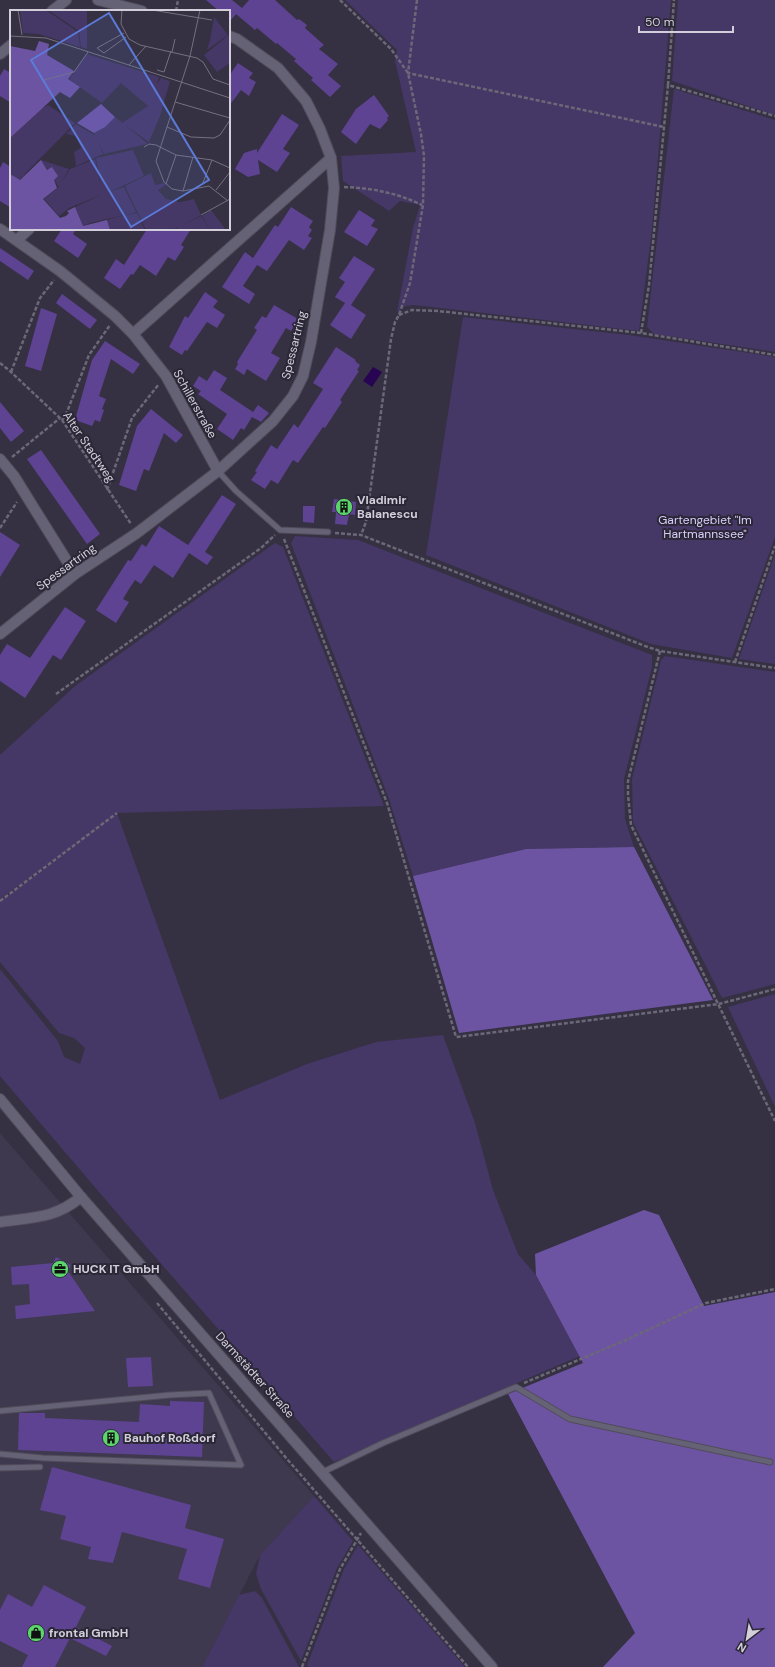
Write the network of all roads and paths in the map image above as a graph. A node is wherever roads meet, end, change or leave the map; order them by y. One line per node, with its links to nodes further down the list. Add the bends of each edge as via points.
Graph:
1 (66, 0): 7 (street)
2 (98, 0): 8 (street)
3 (178, 0): 9 (path)
4 (340, 0): 13 (path, via 390,49)
5 (417, 0): 13 (path)
6 (674, 0): 14 (path)
7 (53, 10)
8 (138, 10)
9 (176, 10)
10 (233, 37): 17 (street, Spessartring, via 278,68 306,101)
11 (10, 46): 12 (street)
12 (0, 54)
13 (408, 73): 16 (path); 19 (path, via 424,156)
14 (668, 85): 15 (path); 16 (path)
15 (775, 116)
16 (664, 127): 26 (path, via 649,284)
17 (331, 158): 18 (street, Spessartring); 27 (street)
18 (334, 188): 19 (path, via 376,190 404,196); 34 (street, Spessartring, via 330,230 311,342 302,376 293,396 273,421)
19 (423, 205): 24 (path, via 410,283)
20 (0, 229): 22 (street, Schillerstraße)
21 (29, 230): 22 (street)
22 (17, 240): 23 (street, Schillerstraße)
23 (60, 271): 25 (street, Schillerstraße); 30 (path, via 40,298)
24 (399, 315): 26 (path, via 412,310); 41 (path, via 391,339 366,522)
25 (115, 316): 27 (street, Schillerstraße); 32 (path, via 89,355 67,412)
26 (641, 333): 28 (path)
27 (132, 334): 31 (street, Schillerstraße)
28 (775, 355)
29 (0, 363): 30 (path, Alter Stadtweg)
30 (12, 372): 32 (path, Alter Stadtweg)
31 (166, 376): 34 (street, Schillerstraße); 35 (path, via 132,418)
32 (61, 419): 33 (path); 35 (path, Alter Stadtweg)
33 (2, 461): 36 (street)
34 (218, 471): 38 (lane, Schillerstraße, via 236,491); 40 (street, Spessartring)
35 (107, 490): 40 (path, Alter Stadtweg)
36 (24, 492): 37 (path); 43 (street)
37 (0, 528)
38 (280, 530): 39 (lane); 48 (path, via 261,548); 52 (path, via 387,804 456,1037)
39 (328, 532): 41 (path)
40 (137, 533): 43 (street, Spessartring)
41 (361, 536): 45 (path)
42 (775, 546): 46 (path)
43 (75, 574): 44 (street, Spessartring)
44 (0, 634)
45 (660, 651): 46 (path); 52 (path, via 628,781 631,825)
46 (735, 662): 47 (path)
47 (775, 668)
48 (56, 694)
49 (117, 813): 50 (path)
50 (0, 901)
51 (775, 989): 52 (path)
52 (719, 1004): 54 (path)
53 (0, 1099): 55 (street, Darmstädter Straße)
54 (775, 1121)
55 (81, 1197): 56 (street, via 51,1215); 65 (street, Darmstädter Straße)
56 (0, 1222)
57 (775, 1289): 59 (path, via 706,1303)
58 (155, 1301): 67 (path)
59 (516, 1387): 62 (lane, via 570,1419); 65 (lane, via 383,1443)
60 (0, 1411): 61 (lane, via 209,1393 241,1466)
61 (0, 1454)
62 (770, 1462)
63 (40, 1467): 64 (lane)
64 (0, 1468)
65 (323, 1472): 66 (street, Darmstädter Straße)
66 (367, 1524): 67 (path); 70 (street, Darmstädter Straße)
67 (357, 1540): 68 (path, via 340,1569); 69 (path)
68 (302, 1667)
69 (468, 1667)
70 (492, 1667)

